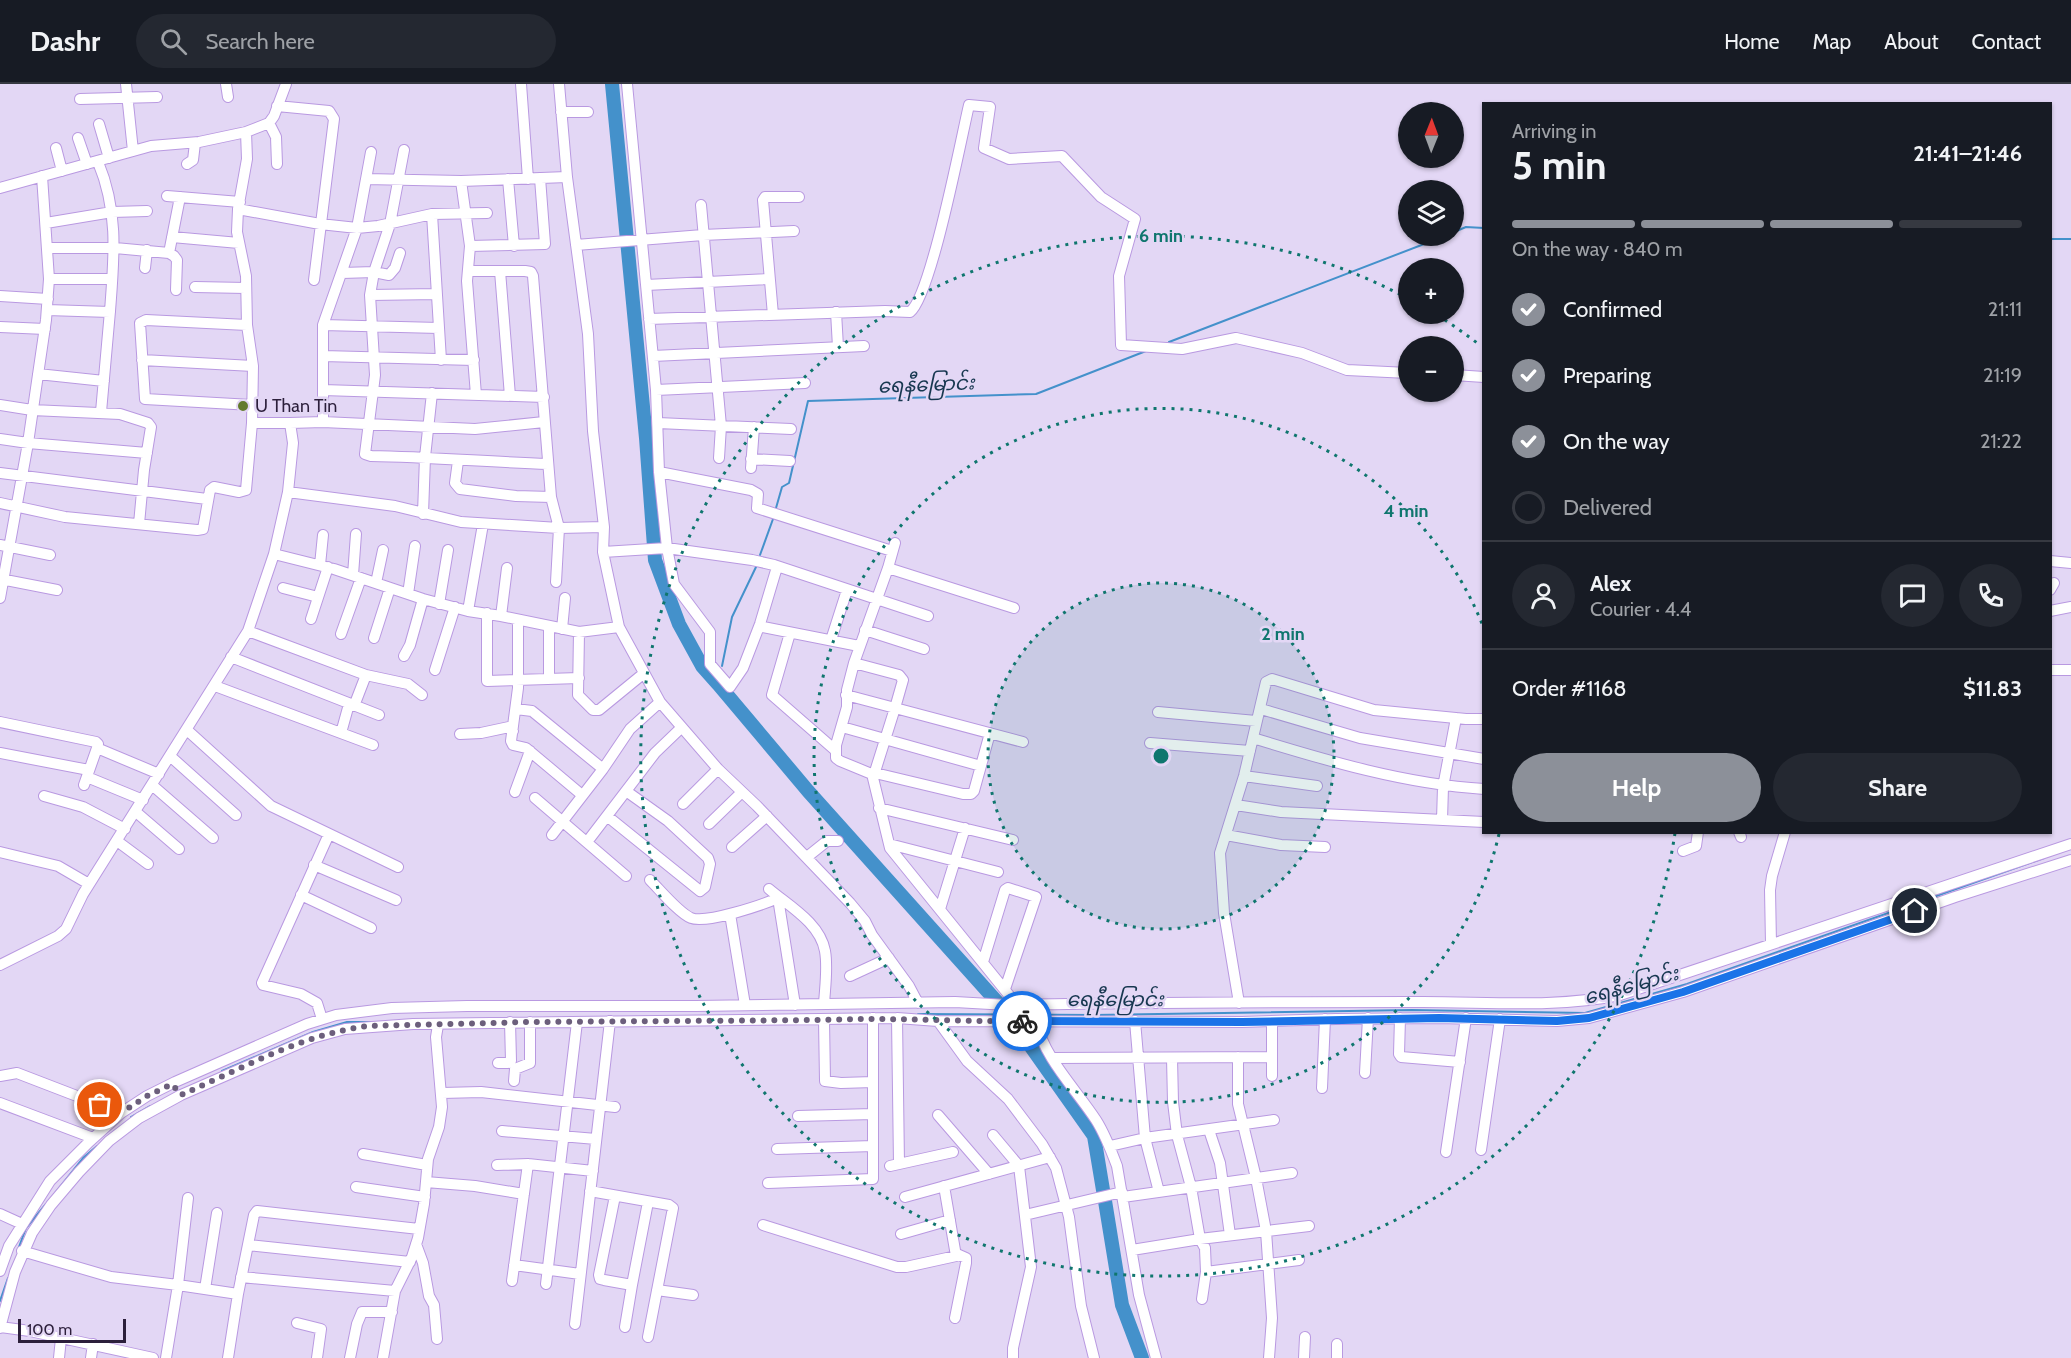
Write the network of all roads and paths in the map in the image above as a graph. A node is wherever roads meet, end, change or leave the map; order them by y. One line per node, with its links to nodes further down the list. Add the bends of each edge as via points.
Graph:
1 (126, 84): 9 (street)
2 (226, 84): 8 (street)
3 (286, 84): 11 (street)
4 (520, 84): 34 (street)
5 (559, 84): 12 (street)
6 (627, 84): 55 (street)
7 (157, 97): 9 (street)
8 (228, 97)
9 (127, 98): 10 (street); 21 (street)
10 (80, 99)
11 (279, 102): 14 (street); 48 (street, via 329,111 334,119)
12 (561, 112): 13 (street); 29 (street)
13 (588, 112)
14 (269, 123): 16 (street); 26 (street, via 276,138)
15 (99, 124): 23 (street)
16 (246, 132): 18 (street); 40 (street, via 247,159)
17 (78, 138): 24 (street)
18 (195, 143): 21 (street); 25 (street, via 193,160)
19 (56, 148): 27 (street)
20 (404, 150): 30 (street)
21 (133, 151): 23 (street)
22 (371, 152): 32 (street)
23 (109, 158): 24 (street)
24 (92, 163): 27 (street); 43 (street, via 106,180)
25 (187, 164)
26 (277, 164)
27 (62, 171): 28 (street)
28 (42, 176): 36 (street); 47 (street)
29 (567, 177): 31 (street); 57 (street)
30 (398, 178): 32 (street); 35 (street); 49 (street)
31 (540, 178): 34 (street); 59 (street, via 545,244)
32 (366, 179): 50 (street)
33 (508, 179): 34 (street); 35 (street); 59 (street)
34 (528, 179)
35 (461, 181): 44 (street)
36 (0, 188)
37 (166, 196): 38 (street)
38 (180, 197): 40 (street); 54 (street)
39 (799, 197): 52 (street, via 764,198)
40 (239, 205): 48 (street); 56 (street)
41 (701, 205): 53 (street)
42 (147, 211): 43 (street)
43 (112, 212): 47 (street); 61 (street)
44 (465, 213): 45 (street); 46 (street); 58 (street)
45 (487, 213)
46 (432, 214): 49 (street); 80 (street)
47 (46, 223): 60 (street)
48 (320, 224): 50 (street); 73 (street)
49 (390, 224): 50 (street); 68 (street)
50 (357, 228): 69 (street)
51 (794, 231): 52 (street)
52 (765, 232): 53 (street); 72 (street)
53 (703, 234): 55 (street); 74 (street)
54 (172, 237): 56 (street); 63 (street)
55 (642, 239): 57 (street); 75 (street)
56 (239, 243): 77 (street)
57 (576, 245): 152 (street, via 588,334)
58 (470, 246): 59 (street); 66 (street)
59 (514, 246)
60 (47, 248): 61 (street); 70 (street)
61 (115, 248): 62 (street); 71 (street)
62 (147, 250): 63 (street); 65 (street)
63 (169, 253): 78 (street, via 177,260)
64 (400, 254): 68 (street, via 392,273)
65 (146, 268)
66 (468, 270): 67 (street); 102 (street)
67 (500, 271): 116 (street); 117 (street, via 531,272 533,276)
68 (374, 272): 69 (street); 79 (street)
69 (342, 273): 89 (street)
70 (49, 279): 71 (street); 82 (street)
71 (112, 279): 83 (street)
72 (769, 279): 74 (street); 85 (street)
73 (314, 280)
74 (708, 282): 75 (street); 86 (street)
75 (646, 285): 87 (street)
76 (195, 286): 77 (street)
77 (246, 288): 88 (street)
78 (176, 290)
79 (370, 294): 80 (street); 90 (street)
80 (437, 294): 92 (street)
81 (0, 296): 82 (street)
82 (47, 305): 83 (street); 93 (street)
83 (110, 312): 108 (street)
84 (836, 312): 85 (street); 95 (street); 104 (street, via 910,312 915,308 940,234 969,105 990,107 984,148 1009,159 1062,156 1101,197 1134,219 1119,276 1121,345 1182,349 1236,338 1302,353 1347,370)
85 (772, 315): 86 (street)
86 (712, 317): 87 (street); 96 (street)
87 (650, 319): 98 (street)
88 (247, 325): 100 (street, via 142,321); 103 (street)
89 (323, 325): 90 (street); 97 (street)
90 (371, 326): 92 (street); 99 (street)
91 (0, 327): 93 (street)
92 (439, 328): 101 (street)
93 (45, 329): 105 (street)
94 (864, 346): 95 (street)
95 (838, 347): 96 (street)
96 (716, 353): 98 (street); 110 (street)
97 (323, 356): 99 (street); 111 (street)
98 (653, 356): 112 (street)
99 (374, 358): 101 (street); 113 (street)
100 (142, 360): 103 (street); 119 (street, via 145,399)
101 (441, 360): 102 (street)
102 (474, 360): 115 (street)
103 (252, 366): 119 (street)
104 (1398, 373)
105 (38, 374): 108 (street); 120 (street)
106 (1464, 376): 107 (street)
107 (1482, 377)
108 (104, 381): 121 (street)
109 (805, 383): 110 (street)
110 (718, 387): 112 (street); 128 (street)
111 (323, 390): 113 (street); 122 (street)
112 (656, 390): 126 (street)
113 (374, 391): 114 (street); 127 (street)
114 (432, 393): 115 (street); 129 (street)
115 (476, 395): 116 (street)
116 (510, 396): 117 (street)
117 (544, 397): 123 (street)
118 (0, 405): 120 (street)
119 (252, 405): 124 (street)
120 (32, 410): 121 (street); 133 (street)
121 (101, 412): 134 (street, via 148,423 151,427)
122 (323, 422): 125 (street); 127 (street)
123 (544, 422): 129 (street, via 475,429); 139 (street)
124 (252, 423): 125 (street); 146 (street, via 246,490 214,487)
125 (290, 423): 144 (street, via 293,443)
126 (658, 423): 128 (street); 140 (street)
127 (368, 424): 129 (street); 135 (street, via 367,455)
128 (721, 426): 130 (street); 136 (street)
129 (428, 427): 135 (street)
130 (754, 428): 131 (street); 138 (street, via 751,463)
131 (791, 429)
132 (0, 439): 133 (street)
133 (28, 443): 134 (street); 142 (street)
134 (147, 453): 143 (street)
135 (425, 457): 137 (street); 149 (street)
136 (719, 458)
137 (458, 461): 139 (street); 145 (street, via 455,483 460,489)
138 (790, 461)
139 (548, 464): 145 (street)
140 (659, 472): 158 (street); 169 (street, via 751,490 758,494 757,508 894,547)
141 (0, 473): 142 (street)
142 (22, 477): 143 (street); 148 (street)
143 (142, 491): 146 (street); 150 (street)
144 (288, 492): 149 (street, via 395,506); 162 (street)
145 (551, 497): 153 (street)
146 (207, 499): 150 (street, via 202,529)
147 (0, 503): 148 (street)
148 (17, 506): 150 (street, via 65,517); 156 (street)
149 (423, 514): 151 (street)
150 (139, 524)
151 (483, 524): 153 (street); 188 (street)
152 (604, 527): 153 (street); 161 (street)
153 (559, 528): 172 (street)
154 (356, 534): 170 (street)
155 (323, 536): 166 (street)
156 (4, 545): 163 (street); 171 (street)
157 (415, 546): 178 (street)
158 (668, 548): 161 (street); 167 (street); 195 (street, via 674,584 710,632 711,664 730,687 743,668)
159 (383, 550): 173 (street)
160 (448, 550): 184 (street)
161 (603, 552): 197 (street)
162 (274, 554): 166 (street); 200 (street)
163 (50, 555)
164 (2052, 561): 165 (street)
165 (2071, 563)
166 (324, 566): 170 (street); 179 (street)
167 (777, 567): 177 (street); 195 (street)
168 (507, 568): 191 (street)
169 (888, 568): 183 (street); 187 (street)
170 (357, 576): 173 (street); 203 (street)
171 (2, 579): 176 (street); 180 (street)
172 (556, 582)
173 (376, 583): 175 (street)
174 (283, 588): 179 (street)
175 (390, 588): 178 (street); 204 (street)
176 (57, 590)
177 (847, 590): 183 (street); 205 (street)
178 (408, 594): 182 (street)
179 (318, 597): 193 (street)
180 (0, 598)
181 (565, 598): 198 (street)
182 (423, 599): 184 (street); 208 (street)
183 (877, 599): 192 (street); 199 (street)
184 (439, 603): 185 (street)
185 (455, 607): 188 (street); 211 (street)
186 (2071, 607): 189 (street)
187 (1014, 608)
188 (468, 611): 190 (street)
189 (2052, 611)
190 (487, 613): 191 (street); 219 (street, via 487,681)
191 (501, 616): 194 (street)
192 (928, 616)
193 (311, 619)
194 (518, 620): 196 (street); 219 (street)
195 (760, 624): 202 (street)
196 (549, 627): 198 (street); 217 (street)
197 (619, 627): 201 (street); 214 (street)
198 (562, 629): 201 (street)
199 (865, 630): 206 (street); 207 (street)
200 (248, 631): 209 (street); 215 (street)
201 (579, 632): 216 (street)
202 (790, 633): 205 (street); 246 (street, via 772,695)
203 (341, 634)
204 (374, 638)
205 (831, 640): 206 (street)
206 (859, 646): 210 (street)
207 (924, 649)
208 (404, 656)
209 (231, 657): 218 (street); 223 (street)
210 (854, 663): 221 (street); 224 (street, via 902,677)
211 (435, 670)
212 (2052, 670): 213 (street)
213 (2071, 670)
214 (643, 674): 216 (street, via 596,711 579,697); 222 (street)
215 (366, 675): 220 (street, via 408,684); 223 (street)
216 (579, 678): 217 (street)
217 (549, 679): 219 (street)
218 (215, 686): 235 (street); 237 (street)
219 (518, 686): 225 (street)
220 (422, 695)
221 (846, 695): 224 (street); 233 (street)
222 (660, 702): 234 (street); 254 (street, via 630,729)
223 (352, 705): 228 (street); 237 (street)
224 (895, 708): 239 (street); 241 (street)
225 (516, 709): 236 (street); 254 (street, via 532,711)
226 (1261, 709): 229 (street, via 1266,682 1272,679 1374,710); 231 (street); 250 (street, via 1360,738)
227 (1158, 712): 231 (street)
228 (379, 715)
229 (1456, 718): 230 (street); 250 (street)
230 (1482, 719)
231 (1256, 721): 240 (street)
232 (0, 722): 245 (street, via 96,741)
233 (842, 727): 241 (street); 246 (street)
234 (681, 728): 255 (street); 264 (street)
235 (187, 730): 251 (street); 284 (street, via 271,806)
236 (513, 731): 238 (street, via 509,727); 247 (street, via 513,745)
237 (340, 733): 244 (street)
238 (460, 734)
239 (990, 734): 242 (street); 253 (street)
240 (1252, 738): 248 (street); 262 (street)
241 (885, 741): 253 (street); 257 (street)
242 (1023, 742)
243 (1150, 743): 248 (street)
244 (373, 745)
245 (97, 748): 256 (street); 259 (street)
246 (835, 750): 257 (street, via 840,761)
247 (530, 751): 265 (street); 267 (street)
248 (1250, 751): 258 (street)
249 (0, 753): 259 (street)
250 (1448, 754): 252 (street); 262 (street)
251 (170, 756): 256 (street); 275 (street)
252 (1482, 756)
253 (981, 766): 257 (street, via 974,791 968,794)
254 (603, 769): 267 (street)
255 (718, 769): 266 (street); 271 (street)
256 (159, 774): 260 (street)
257 (874, 774): 273 (street)
258 (1244, 776): 261 (street); 272 (street)
259 (86, 777): 270 (street)
260 (152, 785): 270 (street); 289 (street)
261 (1317, 786)
262 (1443, 787): 263 (street); 278 (street)
263 (1482, 789)
264 (626, 790): 276 (street); 276 (street, via 708,858 705,887 700,891)
265 (514, 792)
266 (742, 792): 277 (street); 281 (street)
267 (582, 795): 279 (street)
268 (44, 796): 283 (street, via 83,807)
269 (535, 798): 279 (street)
270 (143, 800): 274 (street)
271 (683, 804)
272 (1236, 806): 278 (street); 288 (street)
273 (879, 808): 282 (street); 294 (street)
274 (136, 812): 283 (street); 298 (street)
275 (236, 815)
276 (607, 816): 293 (street)
277 (767, 816): 296 (street); 301 (street)
278 (1442, 820): 280 (street)
279 (562, 821): 287 (street); 293 (street)
280 (1482, 822)
281 (709, 824)
282 (965, 828): 290 (street); 303 (street)
283 (125, 830): 291 (street)
284 (329, 834): 305 (street); 306 (street)
285 (1698, 834): 299 (street, via 1696,846)
286 (1784, 834): 318 (street, via 1770,890)
287 (552, 835)
288 (1226, 835): 297 (street, via 1281,845); 325 (street, via 1220,853 1220,882)
289 (213, 838)
290 (1013, 840)
291 (117, 841): 304 (street); 310 (street)
292 (838, 841): 301 (street, via 827,841)
293 (587, 842): 308 (street)
294 (889, 844): 303 (street); 315 (street)
295 (2071, 844): 318 (street)
296 (732, 847)
297 (1325, 847)
298 (179, 849)
299 (1683, 851)
300 (0, 852): 310 (street, via 58,866)
301 (807, 857): 319 (street, via 866,921)
302 (2071, 860): 338 (street, via 1627,1008 1557,1021)
303 (955, 861): 307 (street); 315 (street)
304 (148, 864)
305 (314, 865): 312 (street); 313 (street)
306 (398, 867)
307 (998, 872)
308 (626, 876)
309 (650, 880): 316 (street, via 690,918)
310 (89, 884): 321 (street, via 66,929)
311 (769, 889): 314 (street)
312 (301, 895): 317 (street); 335 (street, via 262,983 317,1003)
313 (396, 900)
314 (781, 900): 316 (street); 326 (street, via 820,936 826,963); 328 (street)
315 (940, 909): 320 (street)
316 (730, 914): 327 (street)
317 (371, 928)
318 (1771, 944): 325 (street, via 1620,995 1591,1001)
319 (889, 958): 322 (street); 324 (street)
320 (982, 962): 323 (street); 323 (street, via 1005,890 1036,897)
321 (0, 965)
322 (850, 976)
323 (1005, 989): 329 (street)
324 (923, 1003): 326 (street); 329 (street); 336 (street)
325 (1239, 1003): 329 (street)
326 (824, 1004): 328 (street)
327 (745, 1005): 328 (street); 335 (street, via 435,1007 358,1011)
328 (795, 1005)
329 (1013, 1005)
330 (873, 1018): 331 (street); 339 (street); 360 (street)
331 (897, 1018): 336 (street); 386 (street, via 894,1165)
332 (1368, 1018): 333 (street); 337 (street); 356 (street)
333 (1400, 1018): 334 (street); 354 (street, via 1401,1057)
334 (1466, 1018): 338 (street); 354 (street)
335 (321, 1019): 362 (street)
336 (926, 1019): 341 (street)
337 (1325, 1019): 344 (street); 361 (street)
338 (1500, 1019): 385 (street)
339 (824, 1020): 340 (street); 360 (street, via 825,1081)
340 (610, 1021): 347 (street); 366 (street)
341 (938, 1021): 342 (street); 389 (street, via 967,1061 1008,1099)
342 (1035, 1021): 343 (street); 350 (street)
343 (1135, 1021): 344 (street); 351 (street)
344 (1272, 1021): 349 (street)
345 (510, 1022): 346 (street); 348 (street); 355 (street, via 511,1060)
346 (530, 1022): 347 (street); 359 (street, via 530,1063 515,1068)
347 (577, 1022): 365 (street)
348 (438, 1025): 362 (street, via 345,1029); 363 (street)
349 (1272, 1057): 353 (street); 358 (street)
350 (1053, 1058): 351 (street); 383 (street)
351 (1139, 1058): 352 (street); 380 (street)
352 (1172, 1058): 353 (street); 377 (street)
353 (1238, 1058): 373 (street, via 1238,1104)
354 (1460, 1062): 387 (street)
355 (498, 1063)
356 (1365, 1074)
357 (0, 1076): 368 (street, via 17,1073)
358 (1272, 1076)
359 (514, 1081)
360 (873, 1082): 369 (street)
361 (1322, 1088)
362 (177, 1089): 368 (street, via 147,1096); 430 (street, via 109,1141 51,1205)
363 (442, 1093): 365 (street, via 481,1092); 391 (street, via 439,1126)
364 (0, 1103): 379 (street)
365 (567, 1103): 366 (street); 378 (street)
366 (600, 1106): 367 (street); 381 (street)
367 (615, 1107)
368 (121, 1113): 379 (street)
369 (873, 1114): 371 (street); 382 (street)
370 (938, 1115): 397 (street)
371 (798, 1116)
372 (1274, 1120): 373 (street)
373 (1244, 1125): 374 (street); 398 (street)
374 (1209, 1130): 377 (street); 401 (street)
375 (502, 1131): 378 (street)
376 (993, 1135): 393 (street)
377 (1177, 1135): 380 (street); 404 (street)
378 (563, 1136): 381 (street); 394 (street)
379 (93, 1138): 419 (street, via 50,1181)
380 (1145, 1138): 383 (street); 406 (street)
381 (596, 1139): 395 (street)
382 (873, 1146): 384 (street); 400 (street, via 873,1179)
383 (1110, 1146): 408 (street)
384 (777, 1149)
385 (1480, 1150)
386 (953, 1152)
387 (1446, 1152)
388 (363, 1154): 391 (street)
389 (1050, 1157): 393 (street); 414 (street)
390 (528, 1164): 392 (street); 394 (street); 407 (street)
391 (428, 1165): 399 (street)
392 (497, 1166)
393 (1019, 1166): 397 (street); 417 (street)
394 (559, 1169): 395 (street); 437 (street)
395 (592, 1171): 405 (street)
396 (1292, 1173): 398 (street)
397 (989, 1174): 403 (street)
398 (1256, 1178): 401 (street); 423 (street)
399 (426, 1182): 407 (street); 410 (street)
400 (768, 1183)
401 (1222, 1183): 404 (street); 425 (street)
402 (356, 1186): 410 (street)
403 (944, 1186): 411 (street); 418 (street)
404 (1191, 1187): 406 (street); 426 (street)
405 (590, 1191): 409 (street); 440 (street)
406 (1159, 1192): 408 (street)
407 (524, 1194): 436 (street)
408 (1120, 1194): 414 (street); 429 (street)
409 (615, 1196): 413 (street); 445 (street, via 599,1278)
410 (425, 1197): 422 (street)
411 (905, 1197)
412 (188, 1198): 444 (street)
413 (648, 1202): 445 (street); 447 (street, via 673,1208)
414 (1067, 1206): 417 (street); 474 (street)
415 (217, 1213): 446 (street)
416 (0, 1214): 419 (street)
417 (1025, 1215): 473 (street, via 1031,1267)
418 (950, 1220): 424 (street); 432 (street)
419 (22, 1224): 431 (street)
420 (763, 1225): 432 (street, via 897,1267)
421 (1309, 1226): 423 (street)
422 (419, 1229): 427 (street); 428 (street, via 257,1211)
423 (1266, 1231): 425 (street); 435 (street)
424 (901, 1234)
425 (1230, 1235): 426 (street)
426 (1200, 1239): 429 (street); 439 (street)
427 (416, 1244): 434 (street); 461 (street, via 434,1305)
428 (248, 1245): 434 (street); 441 (street)
429 (1132, 1250): 475 (street)
430 (22, 1251): 444 (street, via 111,1277); 456 (street)
431 (3, 1252): 438 (street)
432 (957, 1254): 453 (street, via 966,1258 966,1263)
433 (1299, 1260): 435 (street)
434 (410, 1262): 448 (street)
435 (1268, 1263): 439 (street); 476 (street, via 1272,1318)
436 (514, 1265): 437 (street); 442 (street)
437 (547, 1269): 440 (street); 443 (street)
438 (0, 1271)
439 (1206, 1272): 451 (street)
440 (580, 1274): 455 (street)
441 (241, 1277): 448 (street); 449 (street)
442 (512, 1281)
443 (546, 1284)
444 (178, 1285): 446 (street); 468 (street)
445 (632, 1285): 457 (street)
446 (205, 1289): 449 (street)
447 (657, 1290): 450 (street); 458 (street)
448 (396, 1291): 452 (street)
449 (238, 1294): 469 (street)
450 (693, 1295)
451 (1202, 1299)
452 (392, 1312): 471 (street, via 362,1312); 472 (street)
453 (955, 1318)
454 (297, 1323): 470 (street, via 321,1329)
455 (574, 1324)
456 (0, 1328): 460 (street)
457 (625, 1328)
458 (648, 1337)
459 (1305, 1337): 477 (street)
460 (61, 1338): 462 (street); 465 (street)
461 (437, 1339)
462 (93, 1344): 464 (street); 466 (street)
463 (1338, 1344): 478 (street)
464 (127, 1355): 467 (street)
465 (59, 1358)
466 (91, 1358)
467 (153, 1358)
468 (166, 1358)
469 (228, 1358)
470 (317, 1358)
471 (350, 1358)
472 (382, 1358)
473 (1013, 1358)
474 (1094, 1358)
475 (1156, 1358)
476 (1269, 1358)
477 (1304, 1358)
478 (1337, 1358)

